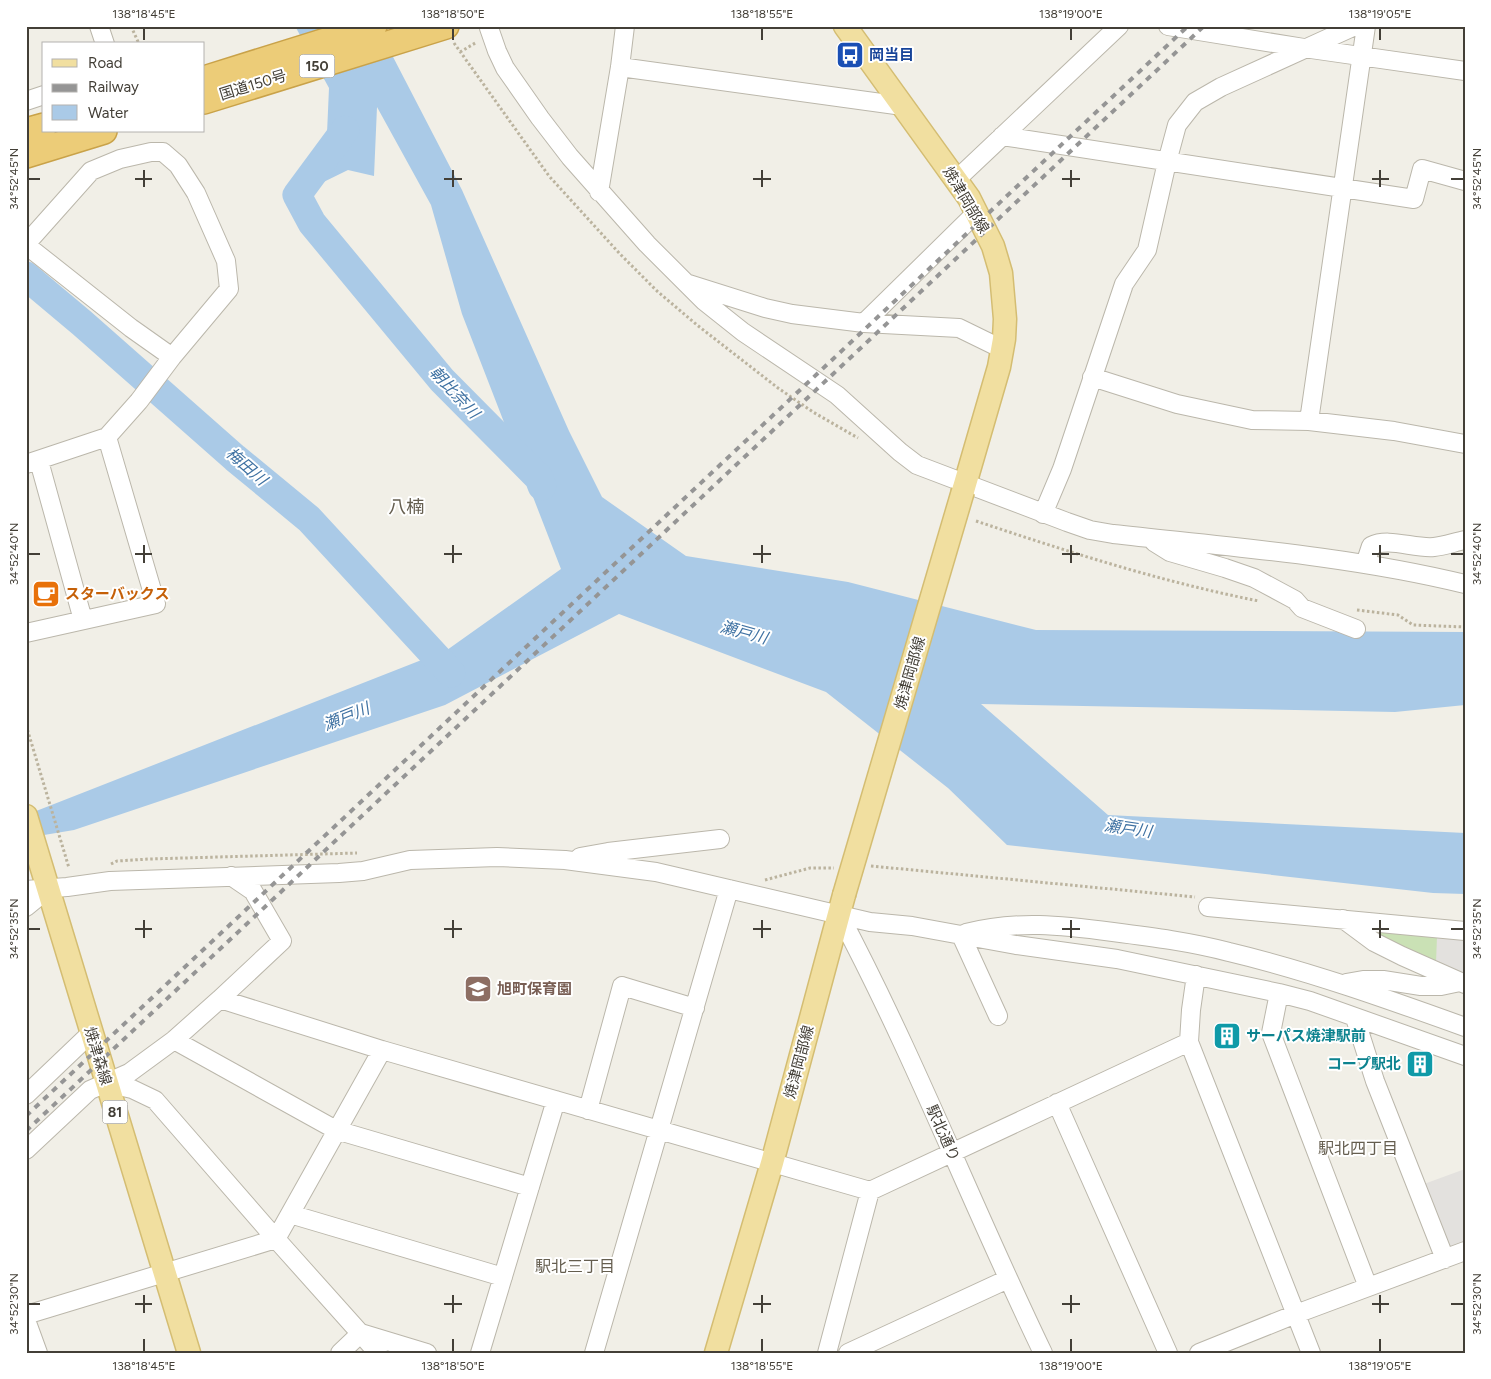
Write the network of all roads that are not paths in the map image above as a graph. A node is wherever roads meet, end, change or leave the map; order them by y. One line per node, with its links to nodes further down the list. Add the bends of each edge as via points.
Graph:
1 (99, 26): 11 (street)
2 (374, 26): 16 (highway, 国道150号 / 150)
3 (625, 26): 14 (street)
4 (845, 26): 20 (main road, 焼津岡部線)
5 (1119, 26): 24 (street)
6 (1168, 26): 12 (street)
7 (1355, 26): 12 (street)
8 (1366, 26): 13 (street)
9 (489, 28): 30 (street, via 505,68)
10 (438, 29): 18 (highway, 国道150号 / 150)
11 (104, 42)
12 (1304, 48): 13 (street); 26 (street, via 1195,102 1177,125)
13 (1362, 56): 15 (street); 29 (street)
14 (620, 67): 20 (street); 30 (street)
15 (1465, 71)
16 (205, 79)
17 (42, 96): 19 (street)
18 (205, 100)
19 (26, 101)
20 (903, 106): 27 (main road, 焼津岡部線)
21 (42, 127): 22 (highway)
22 (26, 132)
23 (101, 132): 25 (highway)
24 (1002, 136): 26 (street); 27 (street)
25 (26, 155)
26 (1167, 162): 29 (street); 37 (street, via 1147,250 1124,284)
27 (956, 179): 31 (main road, 焼津岡部線)
28 (1465, 180): 29 (street, via 1422,169 1414,199)
29 (1344, 187): 38 (street)
30 (599, 192): 33 (street)
31 (977, 212): 34 (street); 35 (main road, 焼津岡部線, via 1001,273 1005,319)
32 (26, 244): 36 (street); 36 (street, via 91,171 120,159 163,152 178,165 196,194 226,261 229,289)
33 (684, 283): 34 (street, via 792,314); 42 (street, via 743,332 837,395 908,459)
34 (864, 322): 35 (street, via 960,328)
35 (1002, 349): 42 (main road, 焼津岡部線)
36 (172, 357): 39 (street)
37 (1092, 377): 38 (street, via 1177,404 1252,420); 43 (street, via 1062,470)
38 (1309, 421): 40 (street, via 1394,431)
39 (107, 437): 41 (street); 48 (street, via 156,604)
40 (1465, 444)
41 (32, 463): 48 (street)
42 (964, 488): 43 (street); 58 (main road, 焼津岡部線, bridge)
43 (1043, 514): 44 (street, via 1090,530)
44 (1147, 538): 46 (street); 49 (street, via 1170,552 1254,578 1295,600 1302,608)
45 (1465, 540): 46 (street, via 1434,547 1378,543 1371,546)
46 (1365, 564): 47 (street)
47 (1465, 584)
48 (83, 620): 50 (street)
49 (1356, 629)
50 (26, 634)
51 (26, 816): 55 (main road, 焼津森線 / 81)
52 (720, 839): 53 (street)
53 (565, 860): 54 (street, via 434,858 363,871); 56 (street, via 656,872)
54 (231, 876): 55 (street); 67 (street, via 253,891 282,941)
55 (39, 883): 59 (street); 72 (main road, 焼津森線 / 81)
56 (738, 891): 58 (street); 68 (street)
57 (1204, 902): 60 (street)
58 (841, 905): 62 (street, via 870,922); 85 (street, 駅北通り); 86 (main road, 焼津岡部線)
59 (26, 907)
60 (1342, 919): 61 (street); 64 (street, via 1374,942)
61 (1465, 931)
62 (960, 935): 63 (street, via 1117,959); 65 (street, via 990,927 1025,924 1078,927 1228,951); 69 (street)
63 (1196, 975): 66 (street); 74 (street)
64 (1462, 983): 65 (street, via 1421,986 1363,980)
65 (1340, 984): 71 (street)
66 (1279, 993): 70 (street); 96 (street, via 1271,1034)
67 (220, 999): 73 (street); 75 (street)
68 (695, 1008): 81 (street, via 622,986); 83 (street)
69 (998, 1016)
70 (1355, 1018): 76 (street); 92 (street, via 1375,1081)
71 (1465, 1027)
72 (91, 1034): 77 (main road, 焼津森線 / 81); 78 (street)
73 (174, 1040): 77 (street, via 128,1073); 82 (street)
74 (1189, 1042): 80 (street); 97 (street)
75 (382, 1050): 79 (street); 82 (street)
76 (1465, 1056)
77 (106, 1083): 84 (street, via 90,1090); 90 (street, via 132,1089 155,1100); 93 (main road, 焼津森線 / 81)
78 (26, 1094)
79 (556, 1100): 81 (street); 87 (street)
80 (1057, 1103): 85 (street); 112 (street)
81 (588, 1110): 83 (street)
82 (336, 1130): 87 (street); 89 (street)
83 (660, 1130): 86 (street); 107 (street)
84 (26, 1150)
85 (951, 1152): 88 (street); 95 (street, 駅北通り)
86 (772, 1163): 88 (street); 108 (main road, 焼津岡部線)
87 (530, 1187): 94 (street)
88 (870, 1191): 109 (street)
89 (290, 1214): 90 (street); 94 (street)
90 (276, 1239): 93 (street); 100 (street)
91 (1465, 1252): 92 (street)
92 (1445, 1259): 96 (street)
93 (165, 1273): 98 (street); 102 (main road, 焼津森線 / 81)
94 (503, 1277): 106 (street)
95 (1008, 1279): 110 (street); 111 (street, 駅北通り)
96 (1368, 1287): 97 (street)
97 (1296, 1314): 113 (street); 114 (street)
98 (26, 1315)
99 (26, 1320): 101 (street)
100 (361, 1333): 103 (street); 104 (street); 105 (street)
101 (38, 1353)
102 (189, 1353)
103 (340, 1353)
104 (378, 1353)
105 (427, 1353)
106 (480, 1353)
107 (594, 1353)
108 (716, 1353)
109 (827, 1353)
110 (848, 1353)
111 (1043, 1353)
112 (1168, 1353)
113 (1199, 1353)
114 (1311, 1353)

